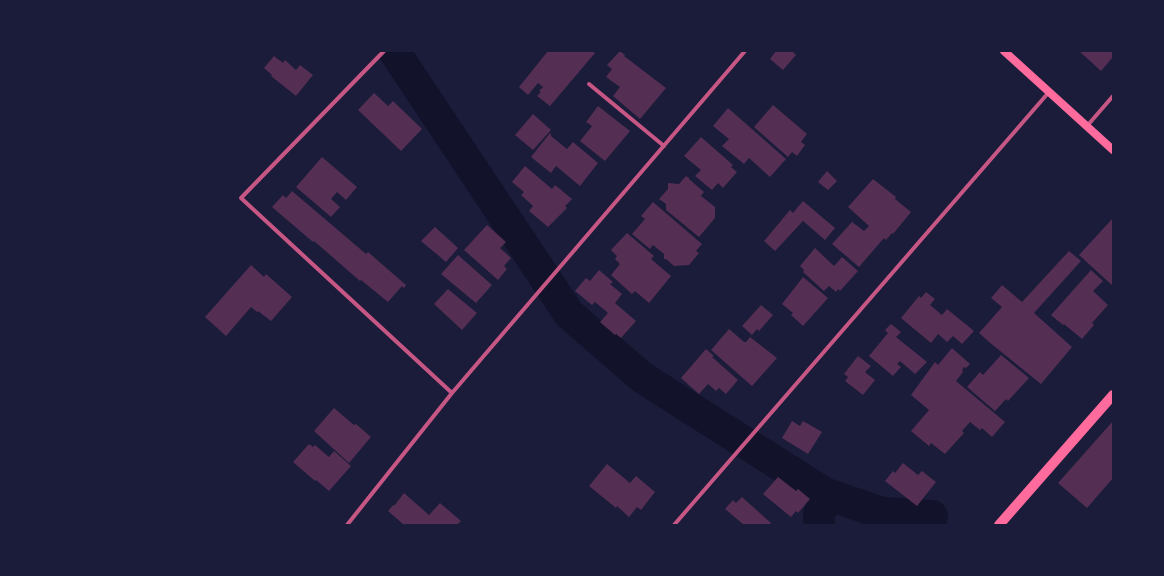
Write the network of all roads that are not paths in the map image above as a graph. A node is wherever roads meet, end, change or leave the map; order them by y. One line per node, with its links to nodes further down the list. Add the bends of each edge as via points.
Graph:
1 (384, 51): 10 (street, via 241,198)
2 (745, 51): 8 (street)
3 (1004, 51): 5 (main road)
4 (589, 84): 8 (street)
5 (1049, 92): 7 (main road); 13 (street)
6 (1113, 96): 7 (street)
7 (1086, 126): 9 (main road)
8 (664, 146): 10 (street)
9 (1113, 150)
10 (452, 393): 12 (street)
11 (1113, 395): 14 (main road)
12 (347, 525)
13 (674, 525)
14 (999, 525)

